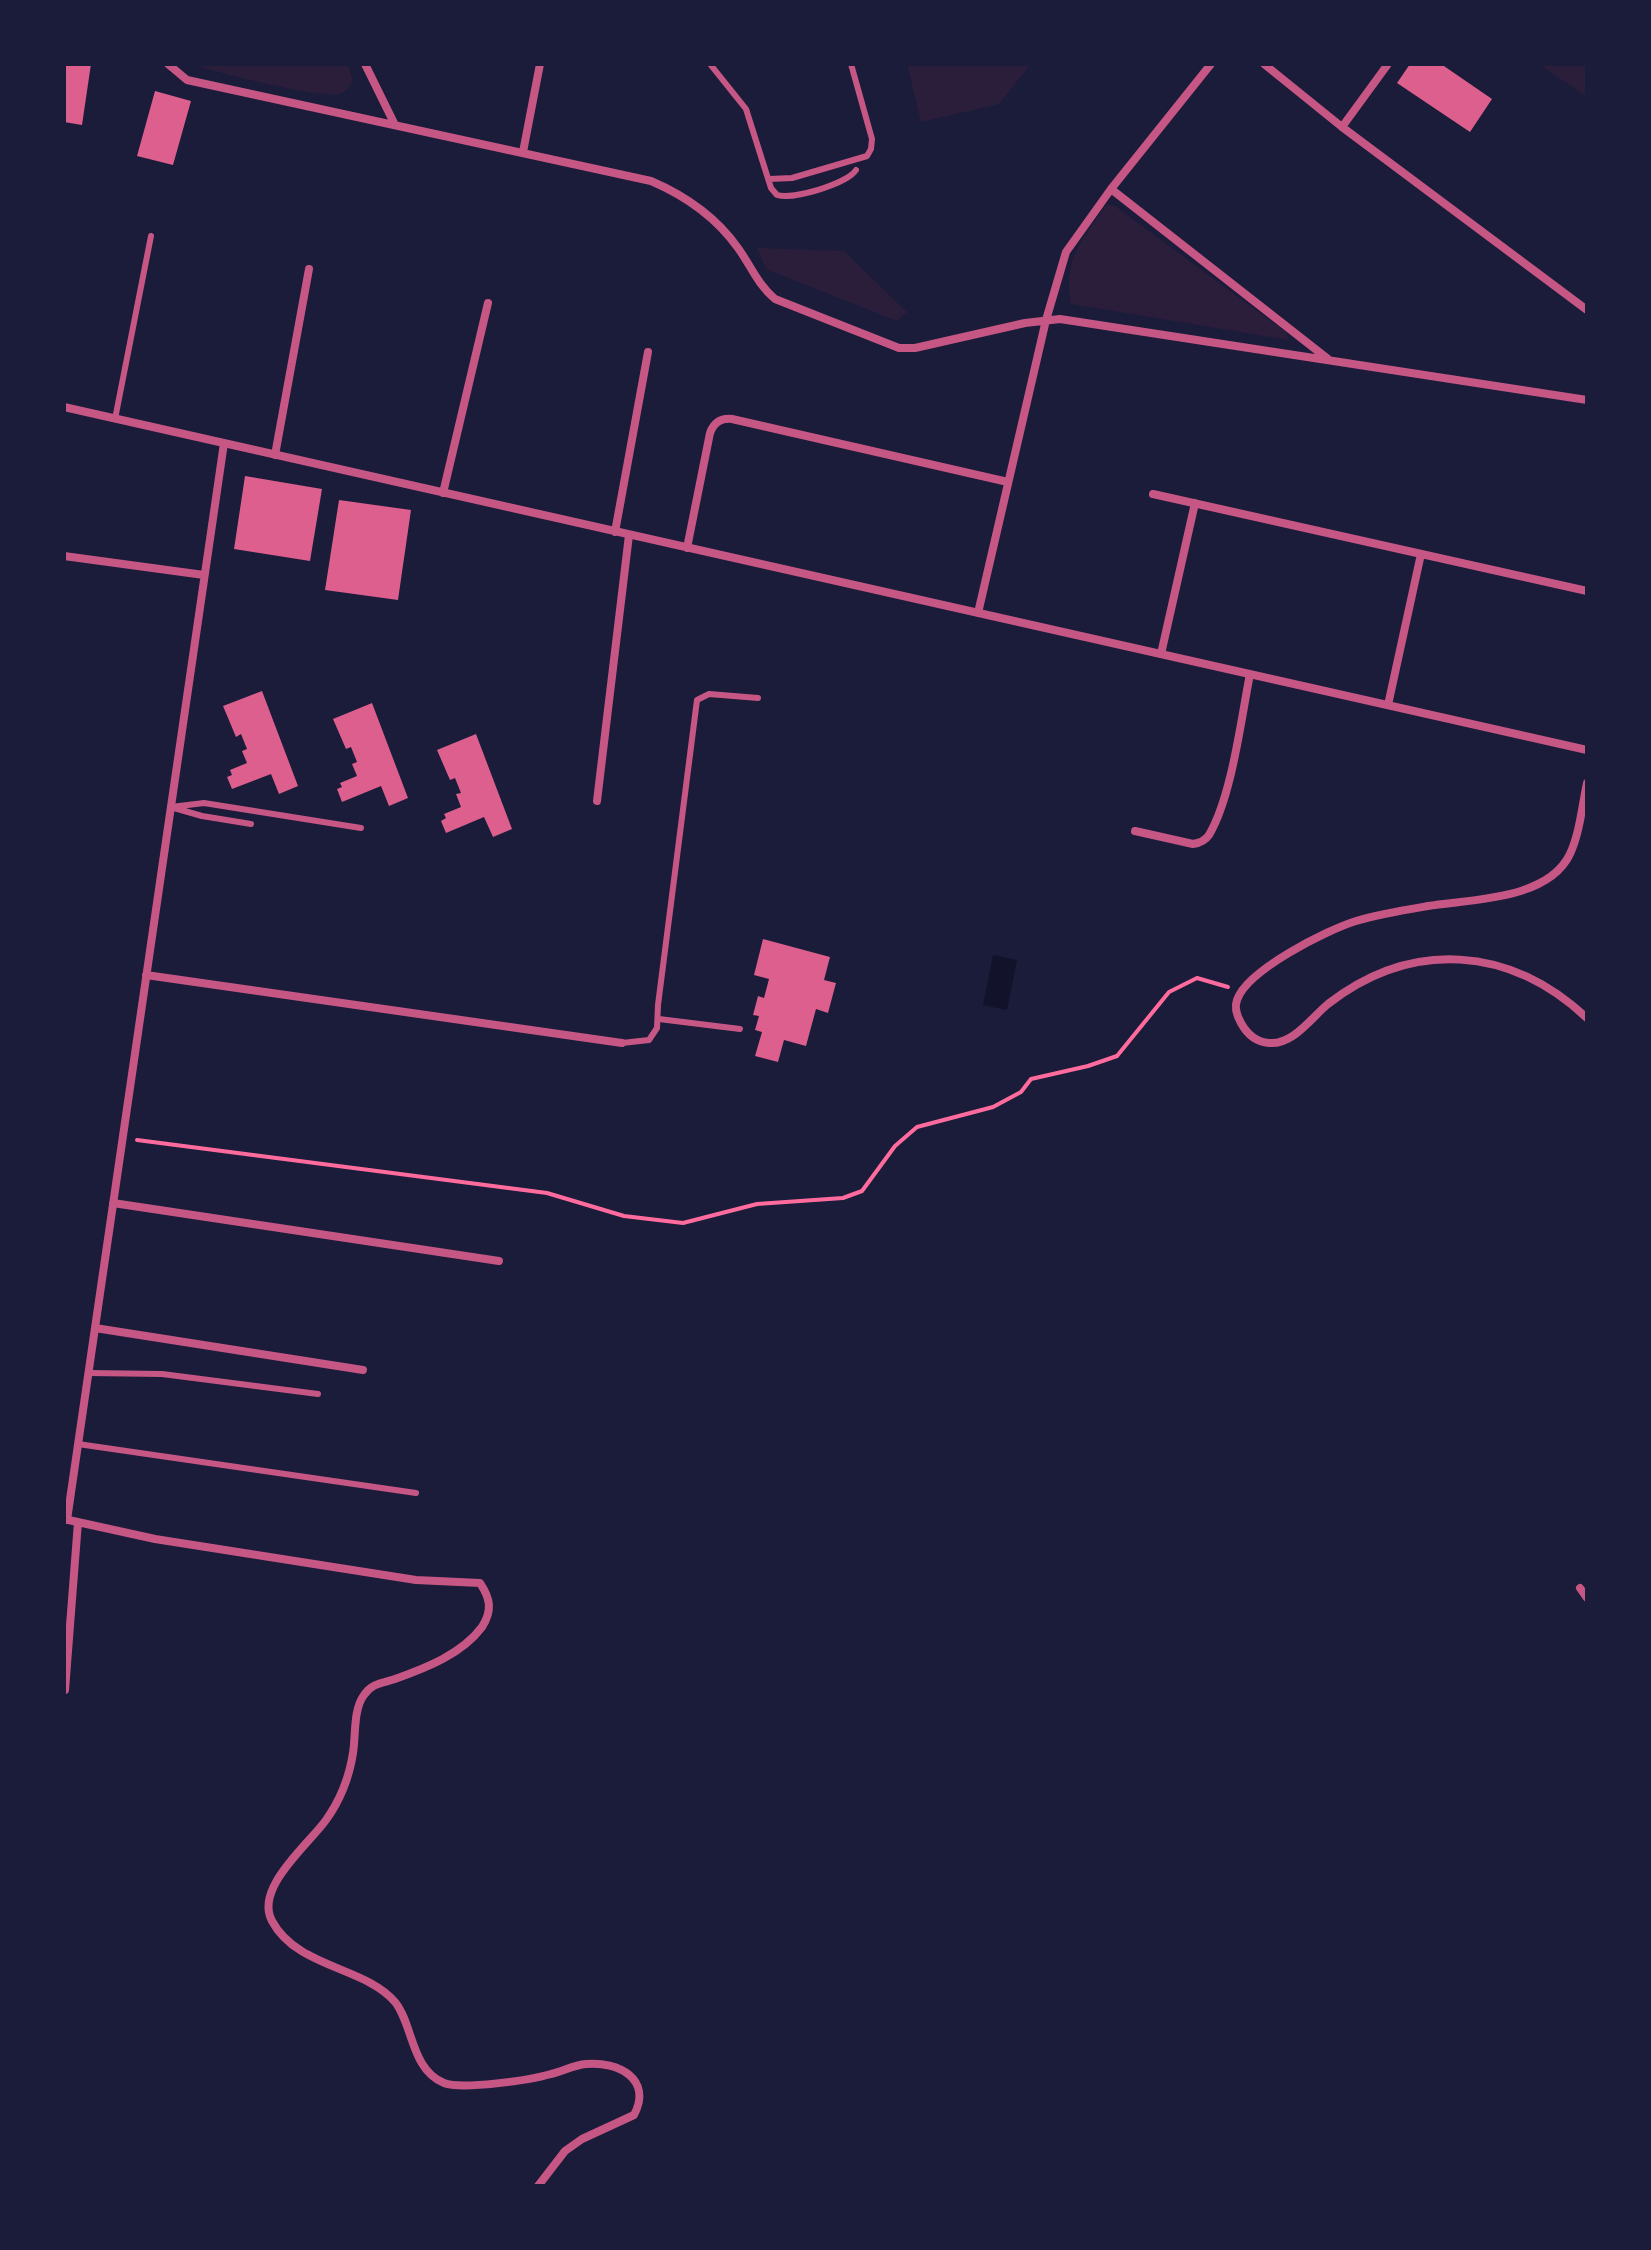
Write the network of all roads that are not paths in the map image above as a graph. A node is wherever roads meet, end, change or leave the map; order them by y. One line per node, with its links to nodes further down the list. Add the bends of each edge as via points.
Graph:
1 (168, 64): 9 (street, via 187,80)
2 (365, 64): 9 (street)
3 (540, 64): 11 (street)
4 (710, 64): 13 (lane, via 746,109)
5 (851, 64): 13 (lane, via 872,139 867,156 792,178)
6 (1211, 64): 14 (street)
7 (1264, 64): 10 (street)
8 (1388, 64): 10 (street)
9 (394, 123): 11 (street)
10 (1342, 127): 18 (street)
11 (523, 152): 19 (street, via 635,175 674,191 723,230 775,299 889,345 915,348)
12 (856, 170): 13 (lane, via 843,182 783,197 774,192)
13 (769, 179)
14 (1111, 189): 19 (street, via 1066,252); 21 (street)
15 (151, 236): 24 (lane)
16 (309, 269): 26 (street)
17 (488, 303): 28 (street)
18 (1587, 310)
19 (1046, 320): 21 (street); 27 (street)
20 (648, 352): 31 (street)
21 (1329, 360): 22 (street)
22 (1587, 400)
23 (64, 407): 24 (street)
24 (115, 419): 25 (street)
25 (224, 443): 26 (street); 36 (street)
26 (275, 455): 28 (street)
27 (1008, 482): 33 (street, via 722,419 710,433); 38 (street)
28 (443, 493): 31 (street)
29 (1153, 494): 30 (street)
30 (1195, 503): 34 (street); 39 (street)
31 (615, 532): 32 (street)
32 (629, 535): 33 (street); 45 (street)
33 (687, 548): 38 (street)
34 (1421, 554): 37 (street); 42 (street)
35 (64, 556): 36 (street)
36 (204, 575): 46 (street)
37 (1587, 591)
38 (978, 613): 39 (street)
39 (1161, 654): 40 (street)
40 (1250, 674): 42 (street); 49 (street, via 1229,775 1209,835 1193,844)
41 (758, 698): 52 (lane, via 709,694 697,700)
42 (1388, 705): 43 (street)
43 (1587, 750)
44 (1587, 783): 51 (street, via 1569,855 1540,884 1343,925 1265,970 1242,991 1236,1007 1249,1035 1267,1043 1287,1040 1358,984 1398,966 1419,960 1466,960 1510,971 1556,993)
45 (597, 801)
46 (171, 807): 47 (lane); 48 (lane, via 204,803); 50 (street)
47 (251, 824)
48 (361, 828)
49 (1135, 831)
50 (146, 975): 54 (street); 55 (street)
51 (1587, 1018)
52 (659, 1019): 53 (lane); 54 (lane, via 649,1040)
53 (740, 1029)
54 (622, 1043)
55 (113, 1203): 56 (street); 57 (street)
56 (499, 1261)
57 (95, 1328): 58 (street); 59 (street)
58 (363, 1370)
59 (89, 1373): 60 (lane, via 162,1374); 61 (street)
60 (318, 1394)
61 (78, 1444): 62 (lane); 63 (street)
62 (416, 1493)
63 (66, 1519): 64 (street)
64 (78, 1522): 67 (street); 68 (street, via 416,1580 480,1583 490,1608 474,1638 450,1656 377,1683 359,1703 345,1789 326,1821 277,1879 269,1900 270,1919 302,1952 382,1988 398,2005 423,2065 441,2083 460,2087 586,2064 603,2064 633,2077 641,2098 634,2115 565,2151)
65 (1580, 1588): 66 (street)
66 (1587, 1598)
67 (65, 1690)
68 (538, 2186)

